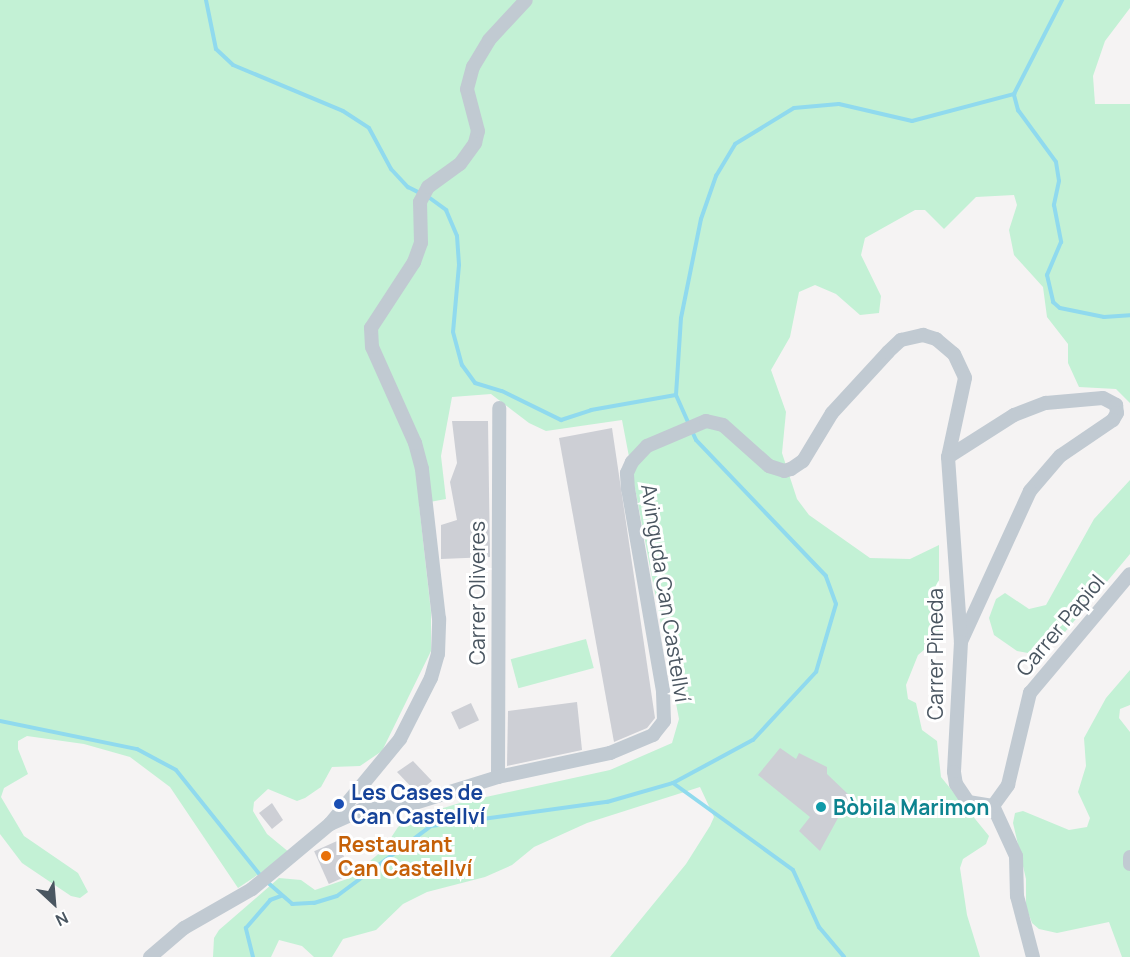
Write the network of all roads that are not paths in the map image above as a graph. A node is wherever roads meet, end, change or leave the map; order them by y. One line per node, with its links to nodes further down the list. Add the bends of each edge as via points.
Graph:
1 (526, 0): 8 (street, via 489,40 473,67 467,89 478,131 476,143 460,164 428,187 420,202 421,243 403,281 375,319 372,347 415,443 422,469 438,609 438,654 409,725)
2 (928, 335): 4 (street, Carrer Pineda, via 954,354 965,378); 7 (street, Avinguda Can Castellví, via 902,340 888,352 832,413 803,461 791,469 769,466 723,425 696,422 638,453 627,473 663,691 662,724 645,741 610,753)
3 (500, 408): 7 (street, Carrer Oliveres)
4 (948, 457): 6 (street, Carrer Pineda); 6 (street, via 1030,408 1089,398 1103,398 1116,405 1113,420 1060,456 1030,491)
5 (1130, 574): 9 (street, Carrer Papiol, via 1030,693 1008,785)
6 (961, 642): 9 (street, Carrer Pineda, via 956,784 968,802)
7 (498, 777): 11 (street, Avinguda Can Castellví)
8 (361, 790): 10 (street, via 363,803); 11 (street); 12 (street)
9 (993, 806): 16 (street, via 1016,856 1017,896)
10 (373, 809): 11 (street, Avinguda Can Castellví); 12 (street, Avinguda Can Castellví)
11 (391, 809)
12 (330, 824): 15 (street, via 252,889 184,928)
13 (1130, 857): 14 (street)
14 (1130, 864)
15 (150, 957)
16 (1033, 957)

